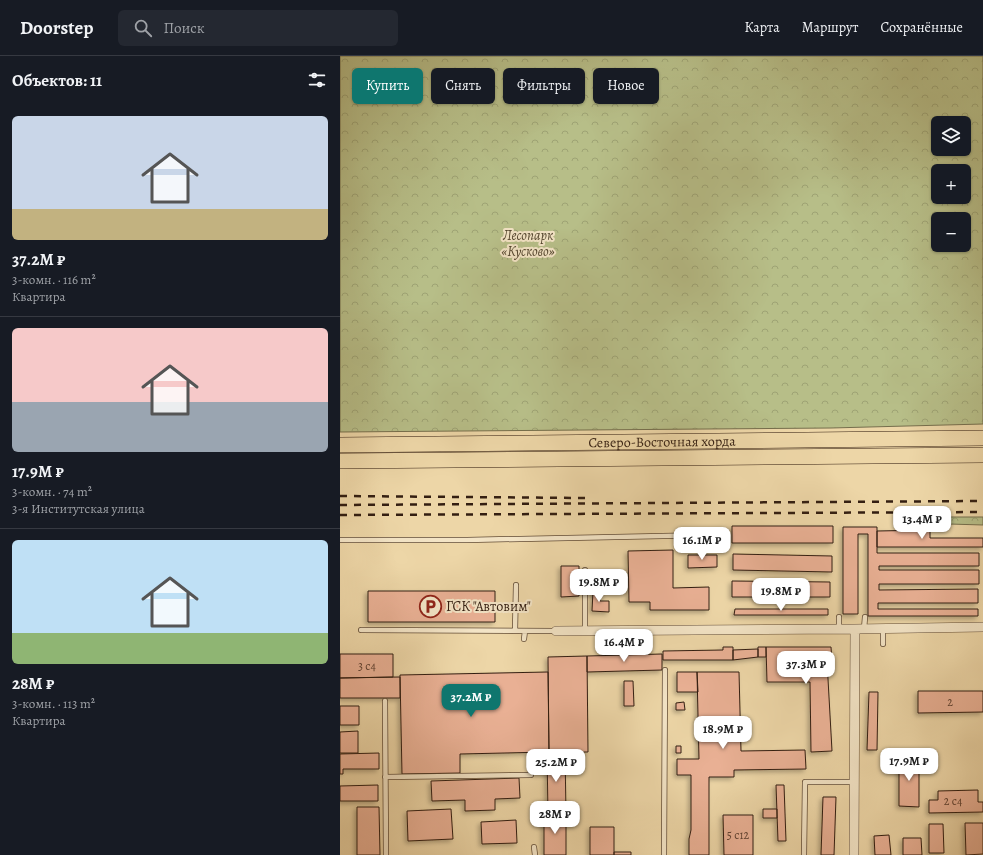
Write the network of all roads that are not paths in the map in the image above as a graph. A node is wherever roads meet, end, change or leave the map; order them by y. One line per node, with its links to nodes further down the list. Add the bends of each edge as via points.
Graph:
1 (983, 438): 2 (main road, Северо-Восточная хорда)
2 (340, 444)
3 (983, 455): 4 (main road, Северо-Восточная хорда)
4 (340, 461)
5 (710, 535): 6 (lane)
6 (340, 540)
7 (585, 570): 19 (lane)
8 (516, 585): 16 (lane)
9 (839, 617): 13 (lane)
10 (864, 617): 14 (lane)
11 (983, 626): 12 (street)
12 (883, 628): 14 (street); 21 (lane)
13 (839, 629): 14 (street); 19 (street)
14 (859, 629): 26 (street)
15 (361, 630): 16 (lane)
16 (515, 631): 17 (lane)
17 (525, 631): 18 (lane); 20 (lane)
18 (556, 631): 19 (street)
19 (585, 631)
20 (524, 639)
21 (883, 644)
22 (666, 670): 30 (lane)
23 (385, 701): 25 (lane)
24 (531, 775): 25 (lane)
25 (385, 777): 28 (lane)
26 (855, 782): 31 (lane, via 805,782); 32 (street)
27 (534, 847): 29 (lane)
28 (386, 855)
29 (535, 855)
30 (664, 855)
31 (804, 855)
32 (854, 855)

